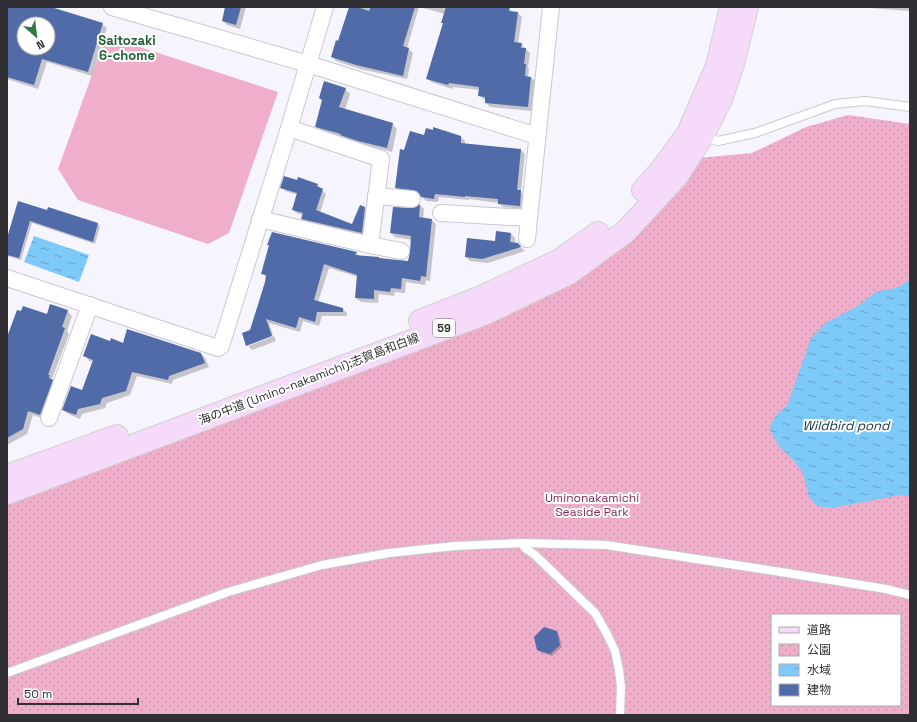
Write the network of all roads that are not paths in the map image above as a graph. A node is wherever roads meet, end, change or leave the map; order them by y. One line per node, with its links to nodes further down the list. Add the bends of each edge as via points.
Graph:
1 (325, 7): 6 (street)
2 (551, 7): 10 (street)
3 (731, 7): 9 (main road, 海の中道 (Umino-nakamichi);志賀島和白線 / 59, via 717,66)
4 (747, 7): 9 (main road, 海の中道 (Umino-nakamichi);志賀島和白線 / 59, via 721,100)
5 (122, 8): 6 (street)
6 (308, 64): 8 (street); 10 (street)
7 (910, 107): 9 (lane, via 865,101 835,104 755,133 718,141)
8 (289, 128): 11 (street, via 381,159); 15 (street)
9 (695, 135): 22 (main road, 海の中道 (Umino-nakamichi);志賀島和白線 / 59, via 613,223 560,260 479,298 265,381); 23 (main road, 海の中道 (Umino-nakamichi);志賀島和白線 / 59, via 677,176 625,232 569,273 486,313)
10 (537, 136): 14 (street)
11 (376, 196): 12 (street); 17 (street)
12 (412, 199)
13 (441, 213): 14 (street)
14 (529, 218): 16 (street)
15 (260, 219): 17 (street); 20 (street, via 221,346 218,348)
16 (527, 239)
17 (370, 245): 18 (street)
18 (401, 252)
19 (7, 278): 20 (street)
20 (90, 305): 21 (street)
21 (49, 418)
22 (7, 476)
23 (7, 493)
24 (522, 543): 25 (lane, via 606,545); 26 (lane, via 390,553 322,565 228,592); 27 (lane, via 595,613 607,634 619,670)
25 (910, 594)
26 (7, 673)
27 (620, 715)

